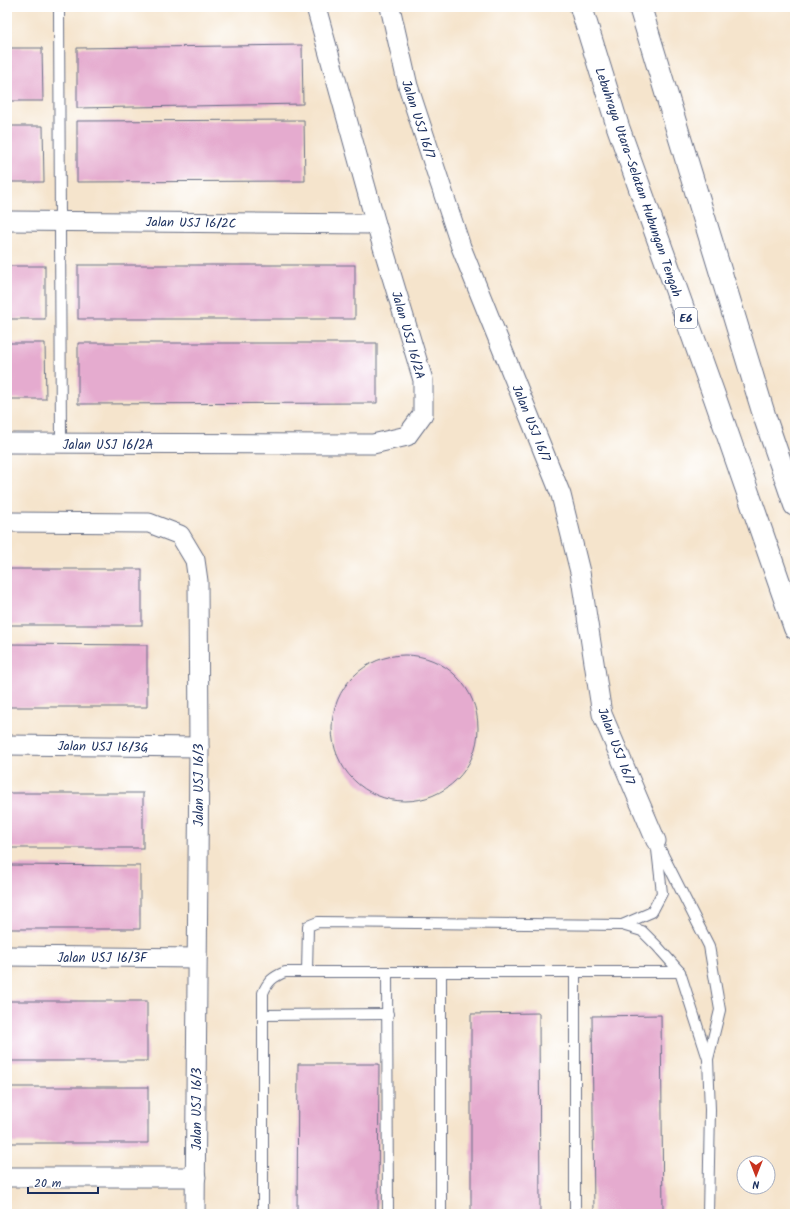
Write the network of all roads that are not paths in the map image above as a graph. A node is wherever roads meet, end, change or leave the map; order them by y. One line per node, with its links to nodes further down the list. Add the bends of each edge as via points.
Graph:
1 (59, 7): 7 (lane)
2 (316, 7): 8 (street, Jalan USJ 16/2A)
3 (390, 7): 16 (street, Jalan USJ 16/7, via 408,86 461,247 561,495 580,572 602,714)
4 (581, 7): 13 (highway, Lebuhraya Utara–Selatan Hubungan Tengah / E6, via 618,127)
5 (640, 7): 11 (highway, via 765,418)
6 (7, 221): 7 (street, Jalan USJ 16/2C)
7 (60, 221): 8 (street, Jalan USJ 16/2C); 10 (lane)
8 (376, 224): 10 (street, Jalan USJ 16/2A, via 423,380 423,414 407,436 373,444)
9 (7, 443): 10 (street, Jalan USJ 16/2A)
10 (61, 444)
11 (795, 505)
12 (7, 522): 15 (street, Jalan USJ 16/3, via 149,522 180,535 195,560 198,581)
13 (795, 628)
14 (7, 745): 15 (street, Jalan USJ 16/3G)
15 (199, 747): 19 (street, Jalan USJ 16/3)
16 (656, 842): 17 (lane, via 662,893 652,912); 27 (lane, via 709,946 720,1010)
17 (622, 925): 20 (lane, via 318,922 308,926); 24 (lane, via 642,931)
18 (7, 956): 19 (street, Jalan USJ 16/3F)
19 (197, 958): 29 (street, Jalan USJ 16/3)
20 (307, 972): 21 (lane); 25 (lane, via 285,972 274,976 266,984 263,993)
21 (387, 972): 22 (lane); 26 (lane)
22 (441, 972): 23 (lane); 33 (lane)
23 (575, 972): 24 (lane); 34 (lane)
24 (680, 972): 27 (lane)
25 (263, 1014): 26 (lane); 31 (lane)
26 (388, 1014): 32 (lane)
27 (708, 1059): 35 (lane)
28 (7, 1177): 29 (street)
29 (196, 1177): 30 (street, Jalan USJ 16/3)
30 (195, 1214)
31 (263, 1214)
32 (388, 1214)
33 (441, 1214)
34 (575, 1214)
35 (708, 1214)

